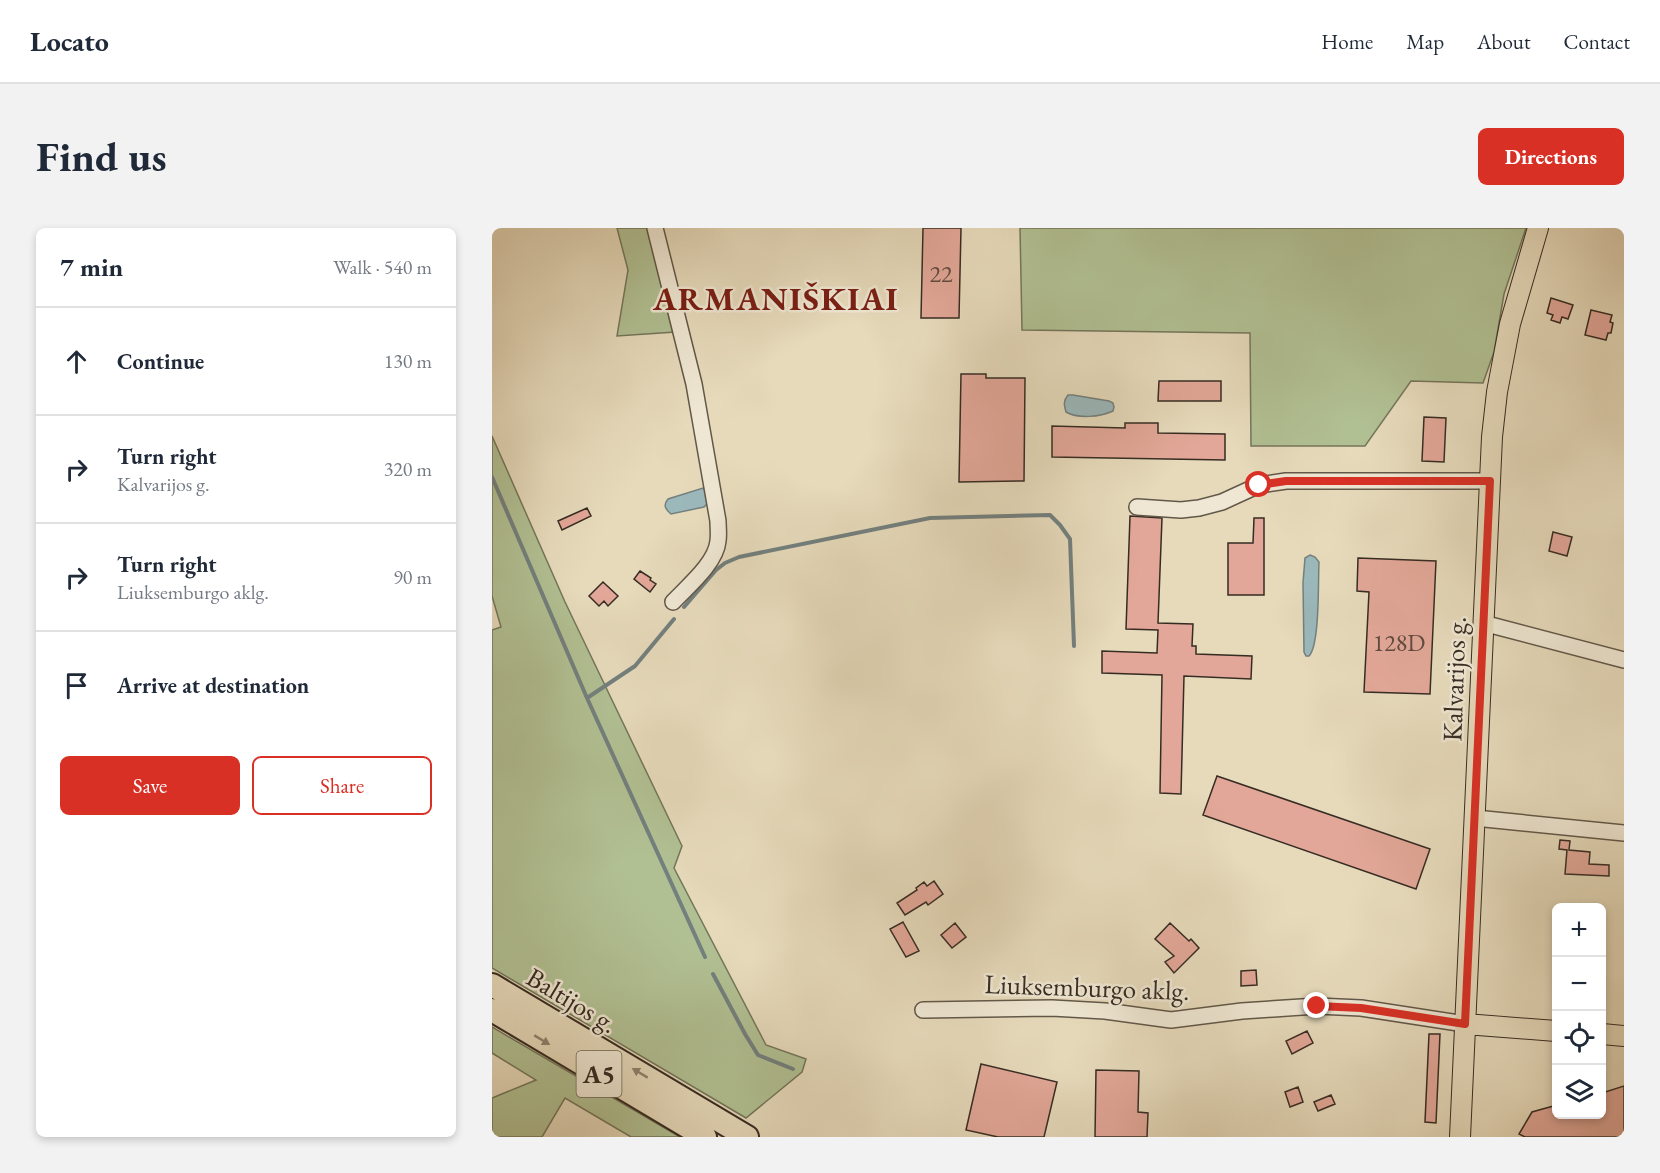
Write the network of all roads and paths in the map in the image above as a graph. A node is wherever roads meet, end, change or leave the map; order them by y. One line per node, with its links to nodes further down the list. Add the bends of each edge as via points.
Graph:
1 (656, 228): 5 (street, via 694,384 718,521 713,556)
2 (1538, 228): 3 (main road, Kalvarijos g., via 1510,324 1497,392)
3 (1490, 481): 4 (street, via 1286,481 1259,485 1199,508); 6 (main road, Kalvarijos g.)
4 (1137, 507)
5 (673, 602)
6 (1483, 623): 7 (street); 8 (main road, Kalvarijos g.)
7 (1624, 660)
8 (1475, 818): 9 (street); 13 (main road, Kalvarijos g.)
9 (1624, 833)
10 (492, 985): 18 (highway, Baltijos g. / A5, one-way to 10)
11 (492, 1010): 17 (highway, Baltijos g. / A5, one-way to 17)
12 (923, 1010): 13 (street, Liuksemburgo aklg., via 1052,1008 1171,1020 1317,1006 1361,1008)
13 (1465, 1024): 14 (main road); 19 (main road, Kalvarijos g.)
14 (1552, 1031)
15 (1606, 1034): 16 (main road)
16 (1624, 1036)
17 (705, 1137)
18 (747, 1137)
19 (1460, 1137)

